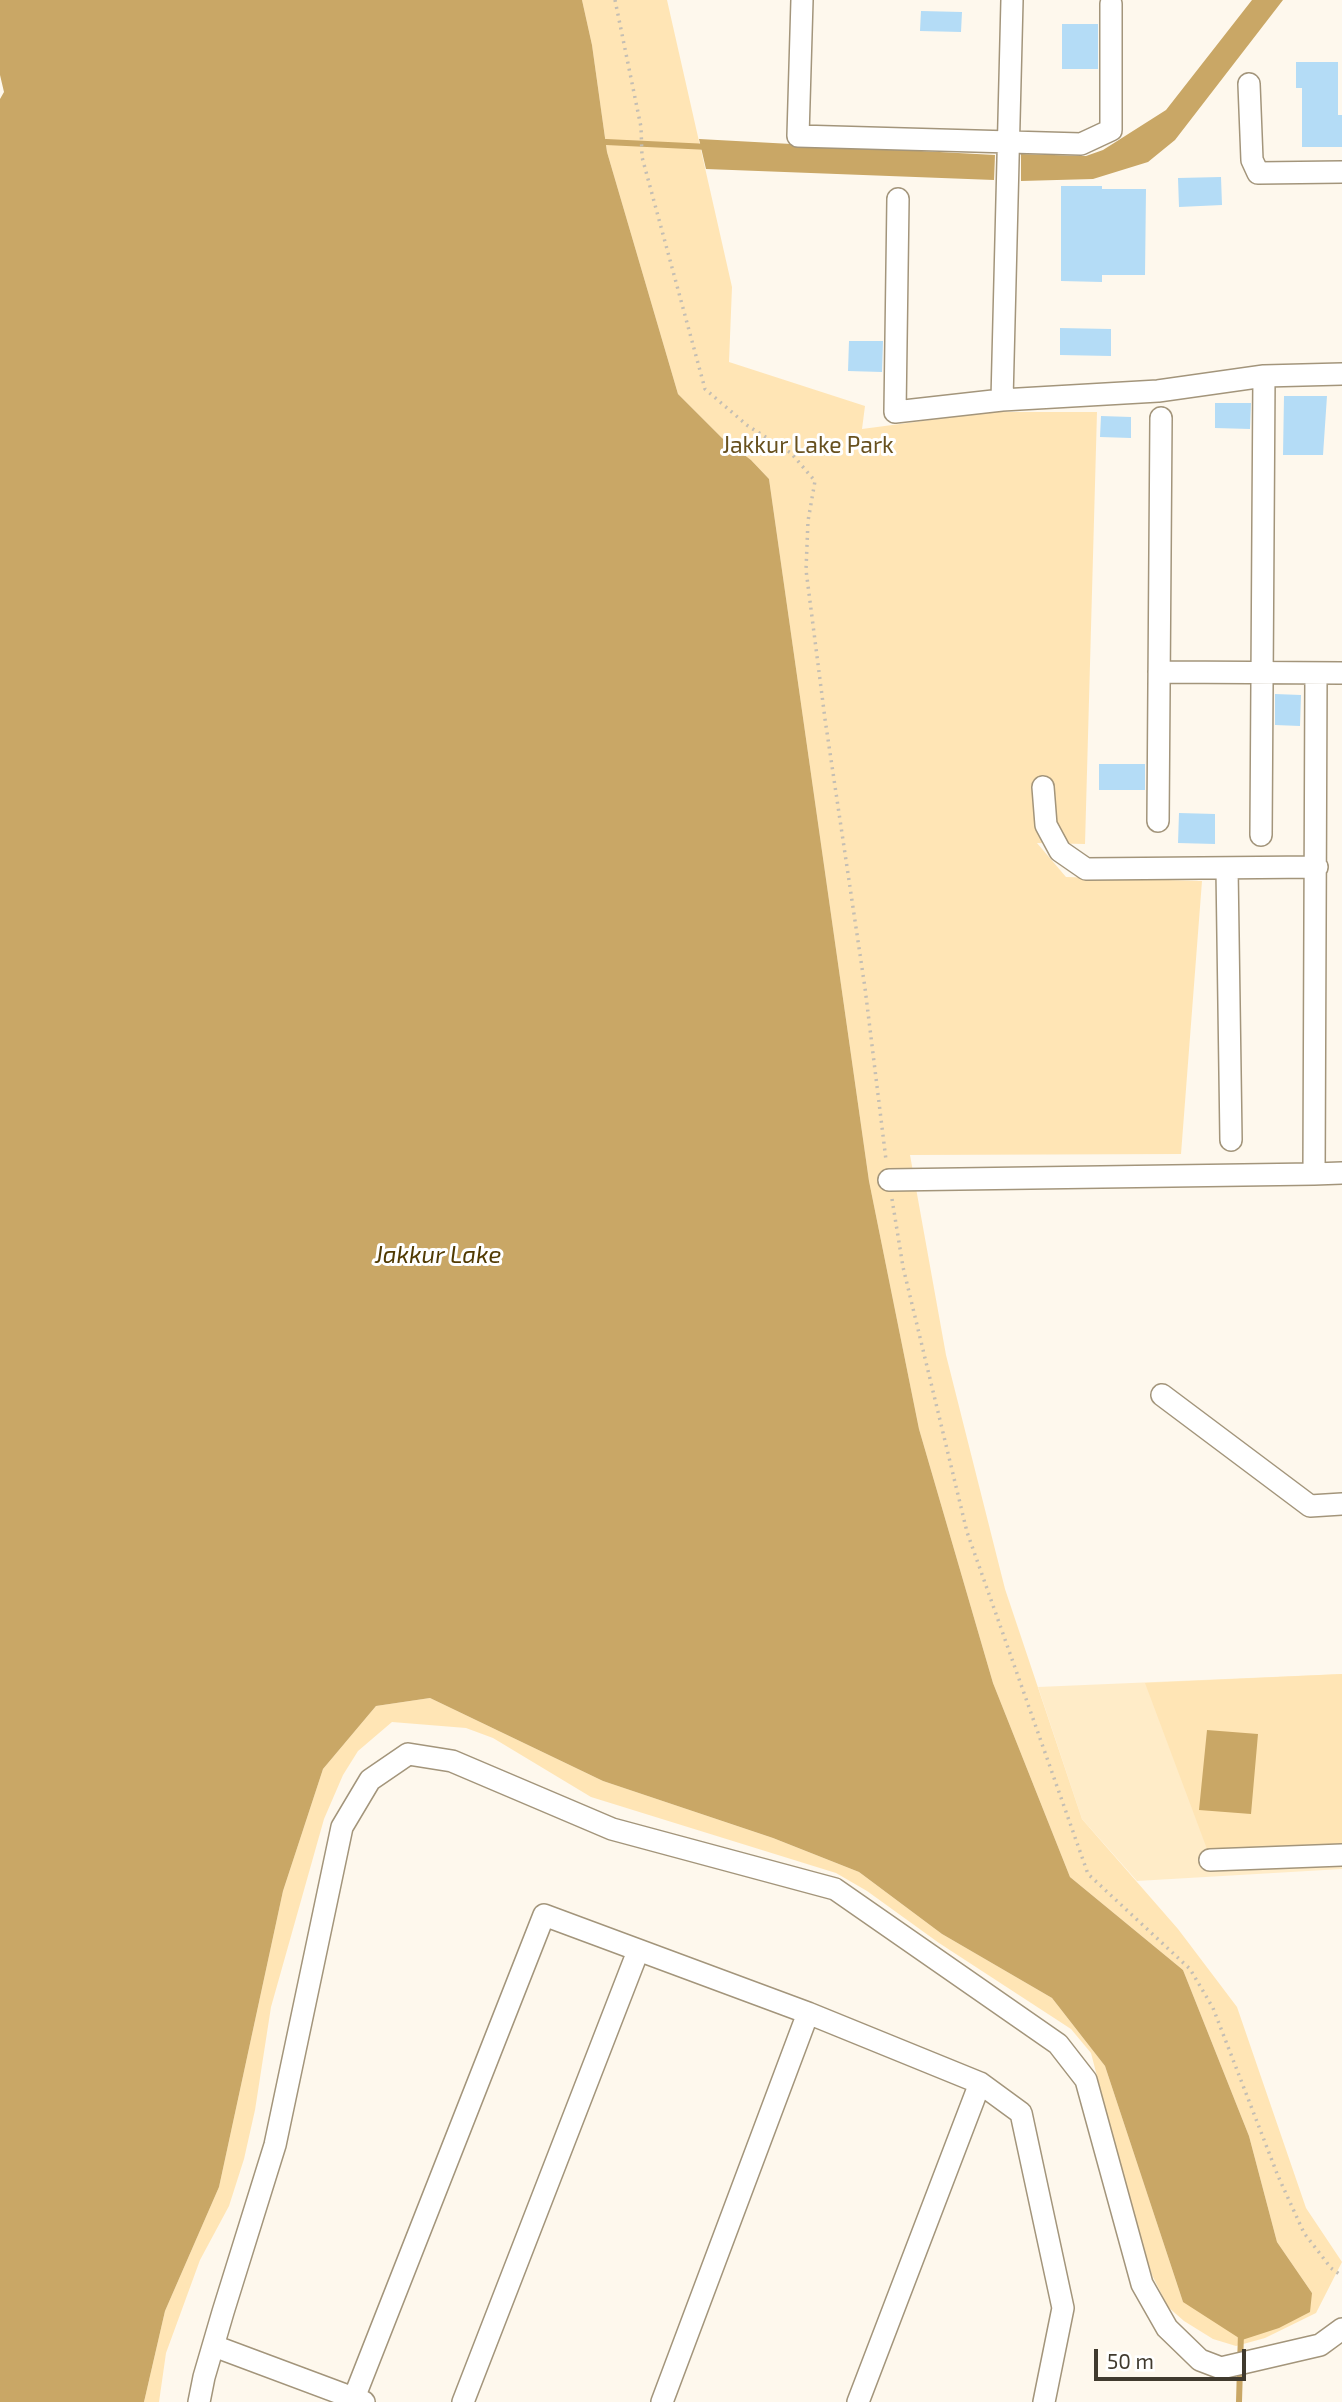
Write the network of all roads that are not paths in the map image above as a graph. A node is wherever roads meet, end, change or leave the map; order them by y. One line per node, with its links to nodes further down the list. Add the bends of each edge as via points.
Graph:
1 (802, 0): 5 (street, via 798,136)
2 (1012, 0): 5 (street)
3 (1111, 4): 5 (street, via 1111,130 1082,144)
4 (1249, 85): 6 (street, via 1252,160 1258,173)
5 (1008, 142): 10 (street)
6 (1342, 172)
7 (898, 199): 10 (street, via 895,412)
8 (1342, 374): 9 (street)
9 (1264, 376): 10 (street, via 1158,391); 13 (street)
10 (1002, 400)
11 (1161, 418): 12 (street)
12 (1159, 672): 13 (street); 17 (street)
13 (1262, 673): 14 (street); 18 (street)
14 (1316, 673): 15 (street); 19 (street)
15 (1342, 673)
16 (1043, 788): 20 (street, via 1046,825 1060,851 1086,869)
17 (1158, 821)
18 (1261, 835)
19 (1317, 867): 20 (street); 23 (street)
20 (1227, 868): 21 (street)
21 (1231, 1140)
22 (1342, 1173): 23 (street)
23 (1314, 1174): 24 (street)
24 (889, 1180)
25 (1162, 1395): 26 (street, via 1310,1506)
26 (1342, 1504)
27 (1342, 1855): 28 (street)
28 (1210, 1860)
29 (638, 1951): 30 (street); 35 (street, via 544,1916); 37 (street)
30 (808, 2013): 31 (street); 38 (street)
31 (980, 2082): 39 (street); 40 (street, via 1021,2113 1063,2308)
32 (1342, 2329): 33 (street, via 1320,2345 1221,2368 1200,2360 1167,2328 1142,2284 1086,2080 1058,2044 835,1889 612,1829 452,1761 408,1754 370,1780 342,1827 275,2145)
33 (214, 2346): 34 (street); 36 (street)
34 (328, 2396): 35 (street)
35 (359, 2400)
36 (199, 2402)
37 (463, 2402)
38 (662, 2402)
39 (858, 2402)
40 (1044, 2402)

